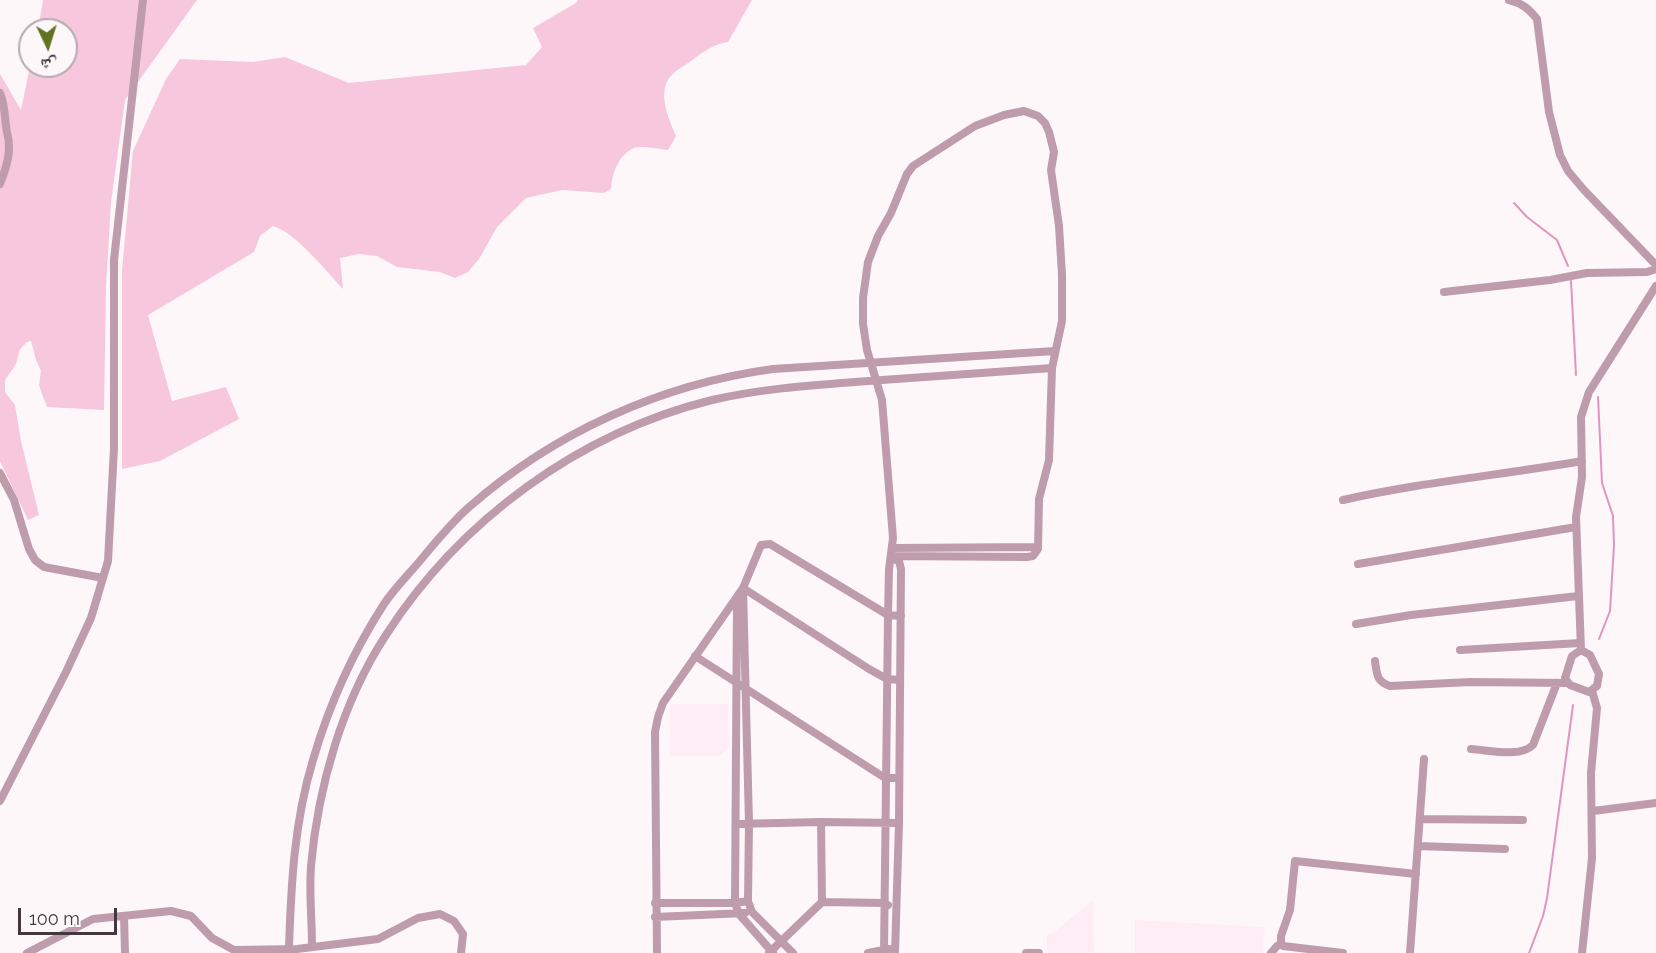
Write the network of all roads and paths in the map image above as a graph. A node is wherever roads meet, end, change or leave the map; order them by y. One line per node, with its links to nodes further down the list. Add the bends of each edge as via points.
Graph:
1 (143, 0): 18 (street, via 114,260 114,448 108,561)
2 (1509, 0): 5 (street, via 1524,6 1537,19 1549,112 1568,171)
3 (0, 93): 4 (street, via 6,108 10,148)
4 (0, 184)
5 (1656, 267): 7 (street, via 1647,272 1587,273)
6 (1656, 286): 12 (street, via 1587,398 1581,417)
7 (1444, 292)
8 (1055, 351): 9 (street); 9 (street, via 1062,326 1063,299 1060,234 1051,170 1054,152 1045,123 1034,114 1018,112 965,131 919,160 907,174 871,250 866,274 862,324); 10 (street)
9 (871, 363): 11 (street); 64 (street, via 743,373 654,398 600,420 553,446 468,509 440,537 385,601 335,696 312,761 301,812 291,884)
10 (1052, 368): 11 (street); 16 (street, via 1049,460 1039,499 1035,554)
11 (878, 381): 16 (street); 63 (street, via 767,389 667,413 617,434 535,481 449,554 384,637 340,729 325,786 311,868)
12 (1582, 461): 14 (street); 15 (street)
13 (0, 473): 18 (street, via 36,560 45,567)
14 (1343, 500)
15 (1576, 527): 17 (street); 20 (street)
16 (892, 554): 21 (street); 22 (street, via 901,566)
17 (1358, 564)
18 (103, 578): 39 (street, via 91,618)
19 (741, 594): 21 (street, via 760,545 771,544); 26 (street); 28 (street); 32 (street); 33 (street)
20 (1578, 596): 23 (street); 24 (street)
21 (888, 615): 22 (street); 28 (street)
22 (901, 616): 29 (street)
23 (1356, 624)
24 (1580, 646): 25 (street); 31 (street, via 1565,672); 34 (street, via 1590,654 1598,670 1599,682)
25 (1460, 650)
26 (694, 656): 32 (street); 54 (street, via 663,703 655,732)
27 (1375, 661): 30 (street, via 1377,678 1390,686)
28 (887, 679): 29 (street); 37 (street)
29 (900, 680): 38 (street)
30 (1557, 682): 31 (street); 35 (street, via 1528,750)
31 (1567, 683): 34 (street)
32 (737, 684): 33 (street); 48 (street)
33 (746, 690): 37 (street); 46 (street)
34 (1592, 691): 41 (street, via 1597,708 1591,773)
35 (1471, 749)
36 (1424, 759): 42 (street)
37 (885, 778): 38 (street); 45 (street)
38 (899, 778): 47 (street)
39 (0, 801)
40 (1656, 803): 41 (street)
41 (1593, 811): 78 (street, via 1591,878)
42 (1420, 819): 43 (street); 49 (street)
43 (1523, 820)
44 (821, 822): 45 (street); 46 (street); 53 (street)
45 (885, 822): 47 (street); 56 (street)
46 (749, 823): 48 (street); 52 (street)
47 (899, 823): 57 (street)
48 (736, 824): 55 (street)
49 (1418, 846): 50 (street); 51 (street)
50 (1505, 849)
51 (1416, 874): 76 (street, via 1295,861 1290,910 1281,944); 77 (street)
52 (748, 901): 55 (street); 58 (street)
53 (822, 902): 56 (street); 62 (street)
54 (655, 903): 55 (street); 61 (street)
55 (735, 903): 59 (street)
56 (884, 903): 57 (street); 65 (street)
57 (896, 909): 66 (street)
58 (752, 912): 59 (street); 62 (street)
59 (739, 914): 61 (street); 68 (street)
60 (124, 916): 64 (street, via 171,911 190,916 212,938 234,950); 67 (street, via 93,919); 69 (street)
61 (655, 917): 71 (street)
62 (781, 941): 68 (street); 72 (street)
63 (312, 947): 64 (street); 70 (street, via 378,939 418,918 440,914 454,921 463,934)
64 (289, 949)
65 (884, 951): 66 (street); 73 (street)
66 (895, 951)
67 (32, 952)
68 (771, 952)
69 (125, 953)
70 (461, 953)
71 (657, 953)
72 (793, 953)
73 (868, 953)
74 (1026, 953): 75 (street)
75 (1039, 953)
76 (1343, 953)
77 (1410, 953)
78 (1582, 953)

